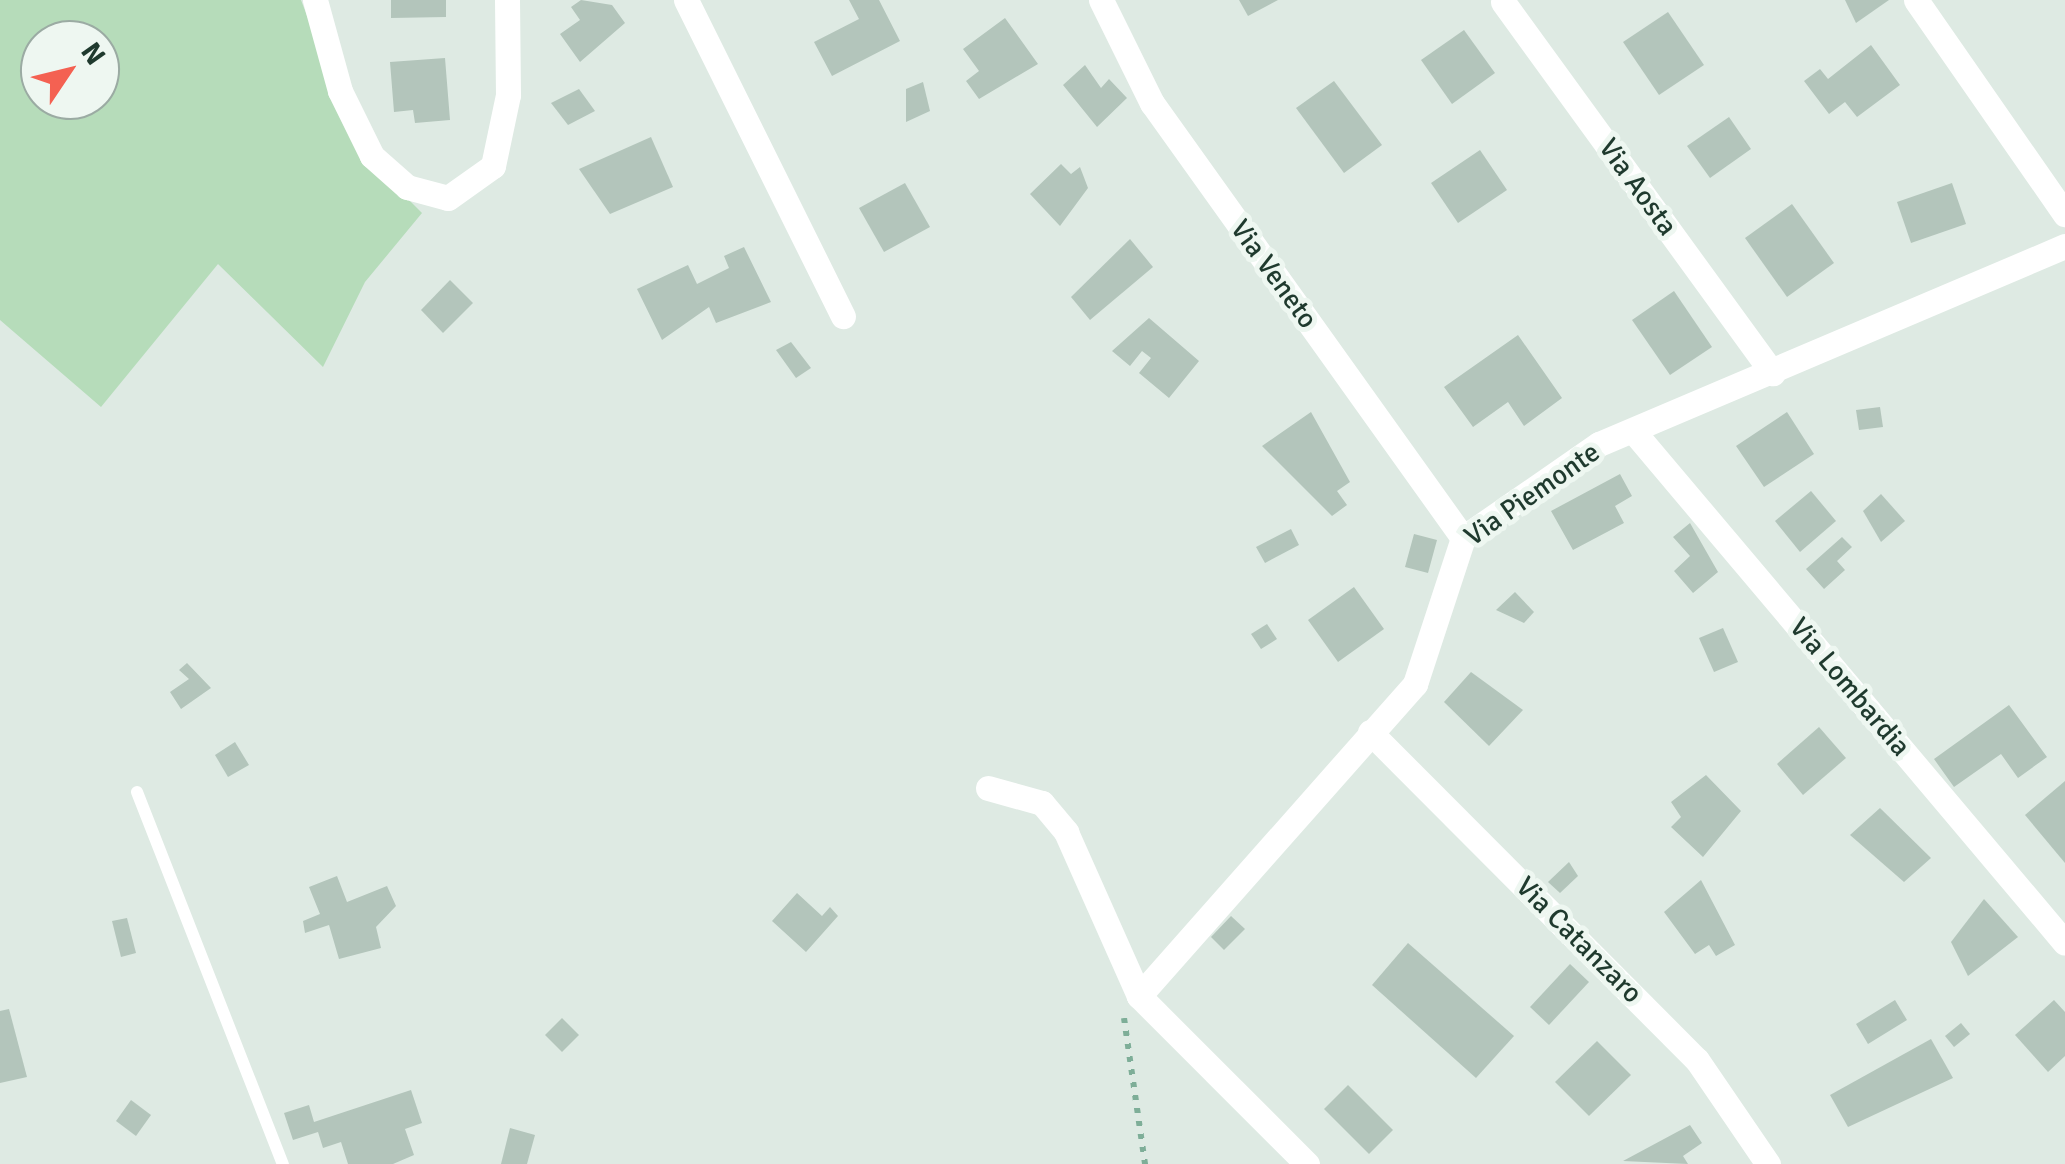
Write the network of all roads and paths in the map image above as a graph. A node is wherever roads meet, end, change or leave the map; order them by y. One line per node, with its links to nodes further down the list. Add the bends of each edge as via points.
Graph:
1 (314, 0): 2 (street, via 340,91 372,156 407,188 448,198 493,166 508,95)
2 (507, 0)
3 (686, 0): 9 (street)
4 (1101, 0): 12 (street, Via Veneto, via 1152,102)
5 (1916, 0): 7 (street)
6 (1504, 2): 10 (street, Via Aosta)
7 (2065, 214)
8 (2065, 246): 10 (street, Via Piemonte)
9 (843, 316)
10 (1773, 373): 11 (street, Via Piemonte)
11 (1634, 432): 12 (street, Via Piemonte, via 1599,444); 16 (street, Via Lombardia)
12 (1463, 538): 13 (street, Via Piemonte, via 1415,684)
13 (1370, 732): 17 (street, Via Piemonte); 21 (street, Via Catanzaro, via 1698,1060)
14 (988, 788): 17 (street, via 1042,802 1066,832)
15 (137, 792): 18 (lane)
16 (2065, 942)
17 (1139, 996): 19 (path, via 1123,1035); 20 (street)
18 (282, 1164)
19 (1144, 1164)
20 (1307, 1164)
21 (1768, 1164)

